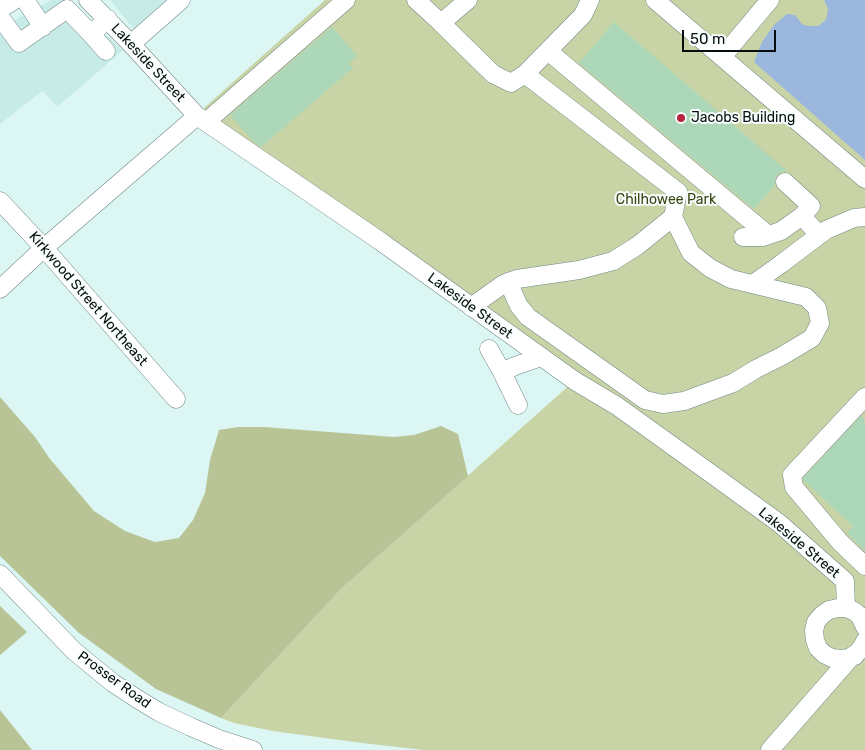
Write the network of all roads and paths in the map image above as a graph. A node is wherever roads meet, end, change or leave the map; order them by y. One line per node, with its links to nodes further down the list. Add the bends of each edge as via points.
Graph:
1 (12, 0): 11 (main road)
2 (25, 0): 14 (street)
3 (88, 0): 13 (street, Lakeside Street)
4 (181, 0): 17 (street)
5 (346, 0): 22 (street)
6 (416, 0): 15 (street)
7 (468, 0): 15 (street)
8 (590, 0): 19 (street, via 583,15)
9 (655, 0): 20 (street)
10 (770, 0): 20 (street)
11 (0, 7)
12 (0, 16): 14 (street, via 19,43)
13 (108, 19): 16 (street); 17 (street, Lakeside Street)
14 (50, 22): 16 (street, via 68,9)
15 (441, 23): 21 (street, via 493,74 511,83)
16 (91, 34): 18 (street)
17 (131, 44): 22 (street, Lakeside Street)
18 (106, 51)
19 (548, 51): 21 (street); 29 (street)
20 (722, 57): 23 (street)
21 (525, 74): 26 (street, via 678,192)
22 (202, 119): 32 (street); 36 (street, Lakeside Street)
23 (865, 179)
24 (785, 182): 27 (street, via 811,206)
25 (0, 201): 32 (street, Kirkwood Street Northeast)
26 (672, 216): 33 (street, via 637,246 613,260 579,270); 34 (street, via 691,253 731,279)
27 (802, 216): 29 (street); 30 (street)
28 (865, 217): 30 (street, via 854,218)
29 (768, 235): 31 (street)
30 (819, 235): 34 (street)
31 (743, 237)
32 (44, 248): 35 (street); 42 (street, Kirkwood Street Northeast)
33 (508, 282): 34 (street, via 528,317 645,400 663,404 684,401 733,383 812,338 820,323 817,308 806,297); 36 (street)
34 (753, 284)
35 (0, 289)
36 (471, 307): 37 (street, Lakeside Street)
37 (521, 343): 39 (street, Lakeside Street); 40 (street)
38 (490, 349): 40 (street)
39 (541, 357): 40 (street); 46 (street, Lakeside Street, via 617,406 779,523 845,581)
40 (508, 369): 43 (street)
41 (865, 397): 44 (street, via 792,475 794,487 840,542)
42 (176, 399)
43 (518, 405)
44 (865, 566)
45 (0, 574): 49 (street, Prosser Road, via 74,651 113,683)
46 (858, 613): 48 (street, via 838,608 829,610 816,622 814,631 818,648 824,654 841,659)
47 (865, 641): 48 (street)
48 (859, 655): 51 (street)
49 (211, 743): 50 (street, Prosser Road)
50 (253, 750)
51 (770, 750)

